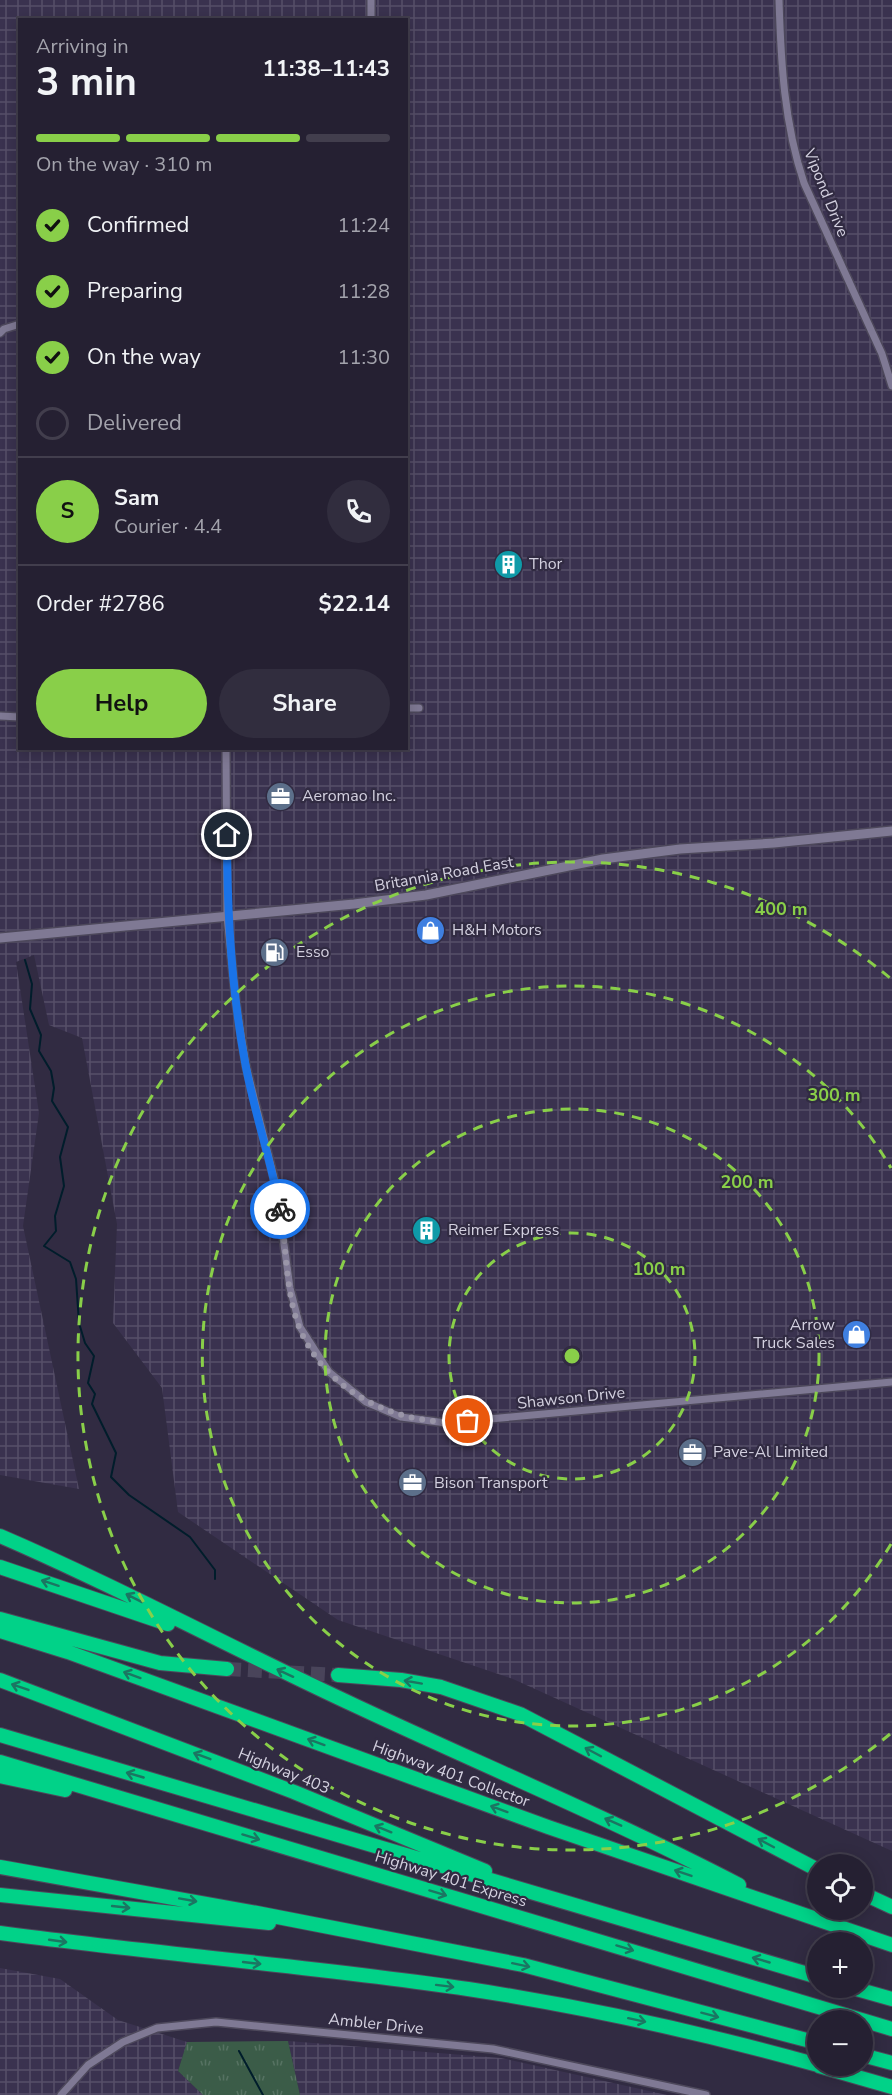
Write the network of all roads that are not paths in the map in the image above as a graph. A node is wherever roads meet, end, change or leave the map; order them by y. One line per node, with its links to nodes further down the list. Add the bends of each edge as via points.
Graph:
1 (371, 0): 3 (street)
2 (779, 0): 6 (street, Vipond Drive, via 786,115 794,154 882,354)
3 (371, 18)
4 (18, 325): 5 (street)
5 (0, 333)
6 (892, 386)
7 (408, 708): 8 (street)
8 (419, 708)
9 (0, 716): 10 (street)
10 (18, 717)
11 (226, 750): 13 (street, Shawson Drive)
12 (892, 831): 13 (street, Britannia Road East, via 681,849 603,860 426,895)
13 (227, 916): 14 (street, Britannia Road East); 15 (street, Shawson Drive, via 245,1062 276,1186 290,1288 300,1328 329,1372 366,1402 401,1417 446,1424)
14 (0, 938)
15 (892, 1382)
16 (0, 1536): 20 (highway, one-way to 16, via 93,1577)
17 (0, 1567): 20 (highway, one-way to 17)
18 (0, 1619): 21 (highway, via 160,1663)
19 (0, 1631): 33 (highway, Highway 401 Collector, one-way to 19)
20 (224, 1644): 33 (highway, one-way to 20, via 655,1841)
21 (227, 1669)
22 (338, 1676): 28 (highway, one-way to 22, via 520,1714 441,1687)
23 (0, 1680): 32 (highway, Highway 403, one-way to 23, via 294,1792)
24 (0, 1735): 32 (highway, Highway 401 Express, one-way to 24)
25 (0, 1762): 27 (highway, Highway 401 Express)
26 (0, 1776): 27 (highway)
27 (195, 1820): 41 (highway, Highway 401 Express, one-way to 41)
28 (807, 1864)
29 (0, 1868): 35 (highway, one-way to 35)
30 (0, 1894): 35 (highway, one-way to 35)
31 (873, 1898): 34 (highway)
32 (554, 1899): 38 (highway, Highway 401 Express, one-way to 32)
33 (778, 1905): 37 (highway, Highway 401 Collector)
34 (892, 1907)
35 (340, 1930): 42 (highway, one-way to 42, via 523,1965)
36 (0, 1933): 44 (highway, one-way to 44, via 466,1989 655,2024)
37 (892, 1945)
38 (807, 1974)
39 (873, 1994): 40 (highway)
40 (892, 1999)
41 (892, 2029)
42 (807, 2040)
43 (873, 2058): 45 (highway)
44 (807, 2062)
45 (892, 2063)
46 (855, 2076): 47 (highway)
47 (892, 2087)
48 (61, 2095): 49 (street, Ambler Drive, via 88,2065 123,2042 157,2028 216,2022 493,2049)
49 (706, 2095)

